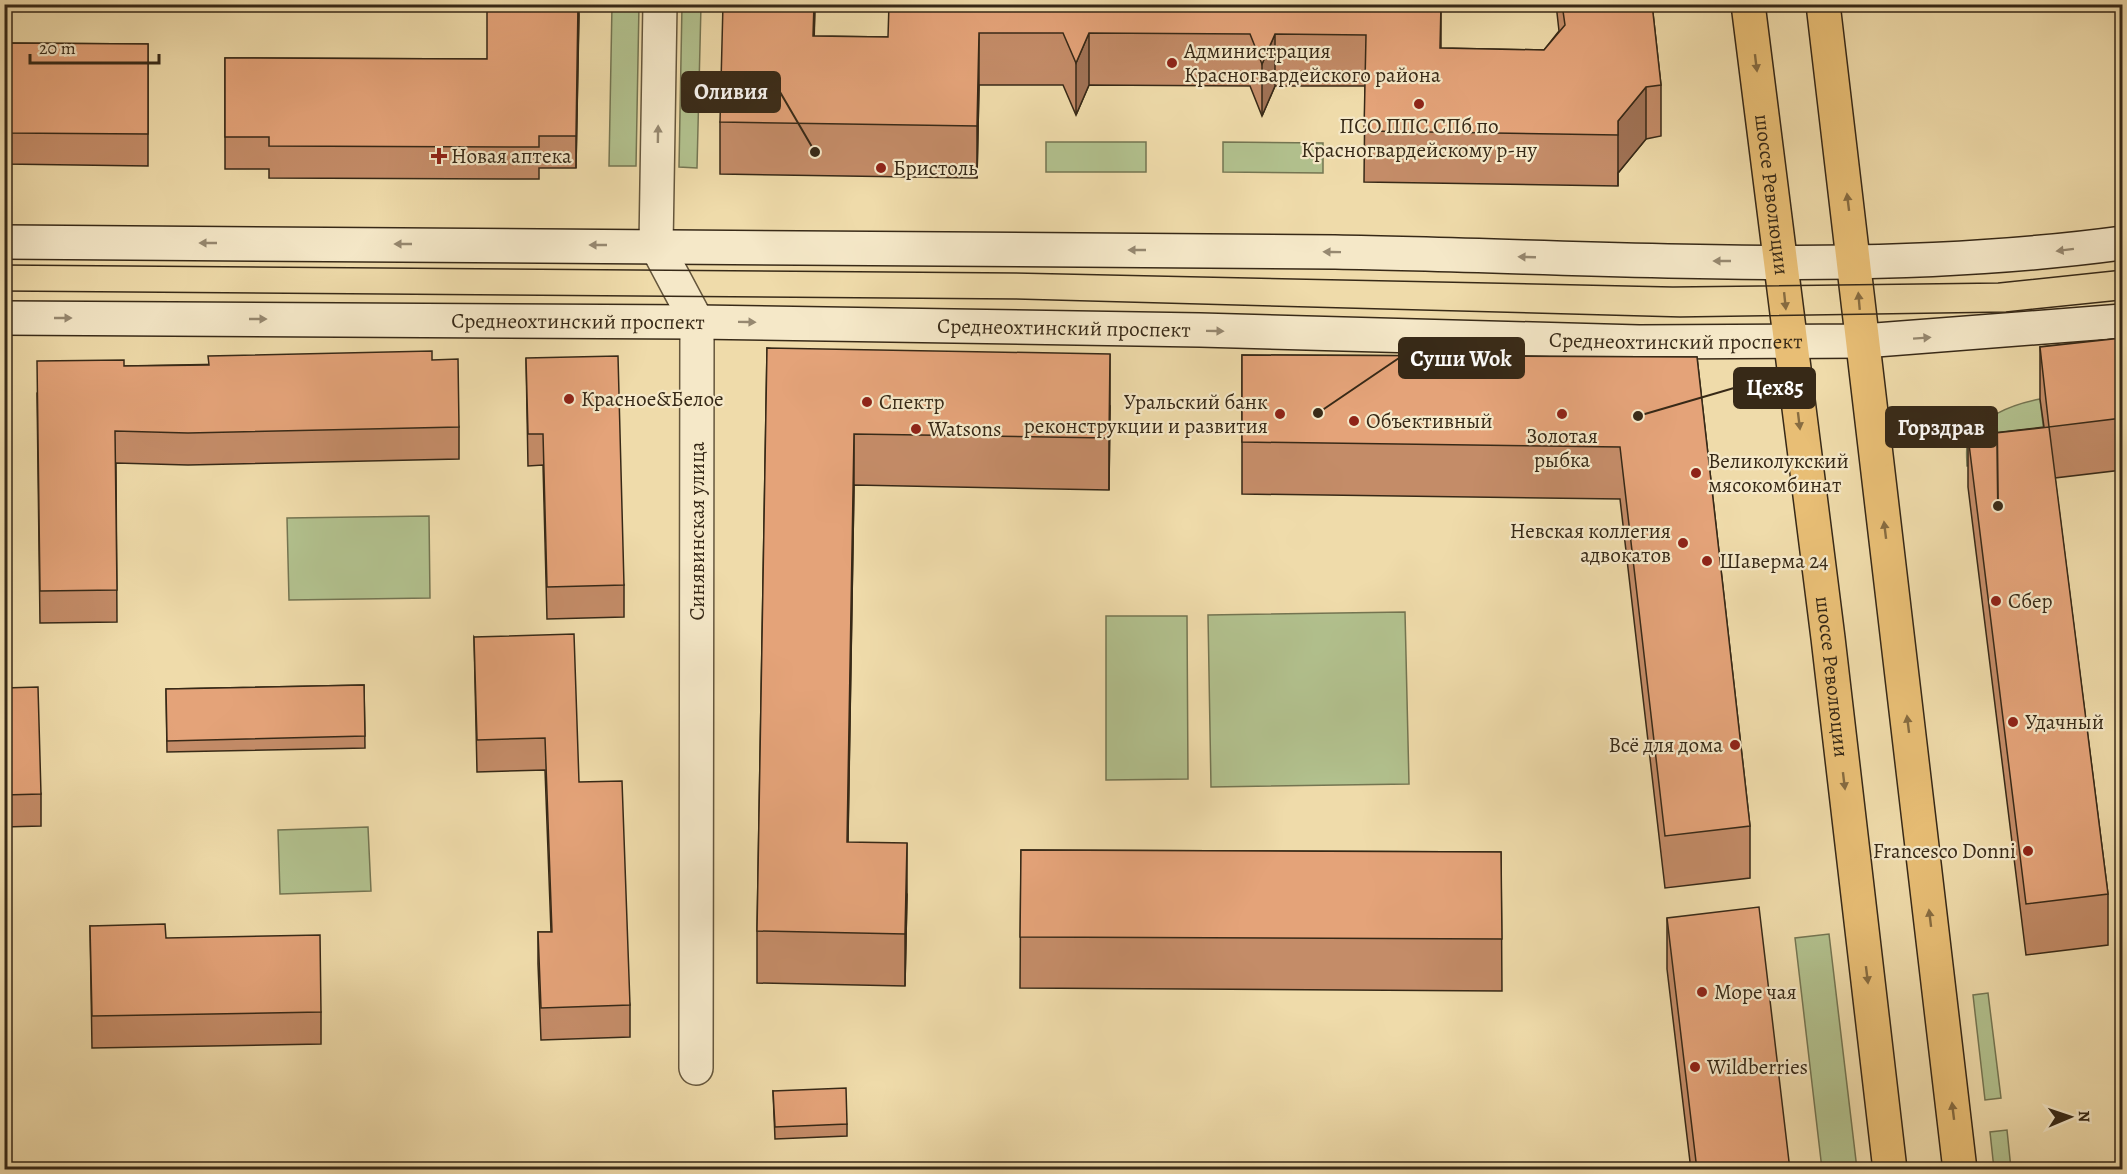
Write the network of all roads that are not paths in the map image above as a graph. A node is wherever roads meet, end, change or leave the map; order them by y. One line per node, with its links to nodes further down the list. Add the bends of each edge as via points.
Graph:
1 (660, 4): 6 (main road, Синявинская улица, one-way to 1)
2 (1749, 4): 7 (main road, шоссе Революции, one-way to 7)
3 (1823, 4): 8 (main road, one-way to 3)
4 (4, 242): 6 (main road, one-way to 4)
5 (2122, 243): 8 (main road, one-way to 8, via 2021,255)
6 (656, 245): 7 (main road, one-way to 6); 11 (main road, Синявинская улица)
7 (1780, 260): 8 (main road); 12 (main road, шоссе Революции, one-way to 12)
8 (1855, 260): 13 (main road, one-way to 8)
9 (4, 318): 11 (main road, Среднеохтинский проспект, one-way to 11)
10 (2122, 321): 13 (main road, Среднеохтинский проспект, one-way to 10)
11 (697, 322): 12 (main road, Среднеохтинский проспект, one-way to 12); 14 (main road, Синявинская улица)
12 (1790, 342): 13 (main road, Среднеохтинский проспект); 15 (main road, шоссе Революции, one-way to 15)
13 (1863, 342): 16 (main road, one-way to 13)
14 (696, 1068)
15 (1890, 1170)
16 (1960, 1170)

